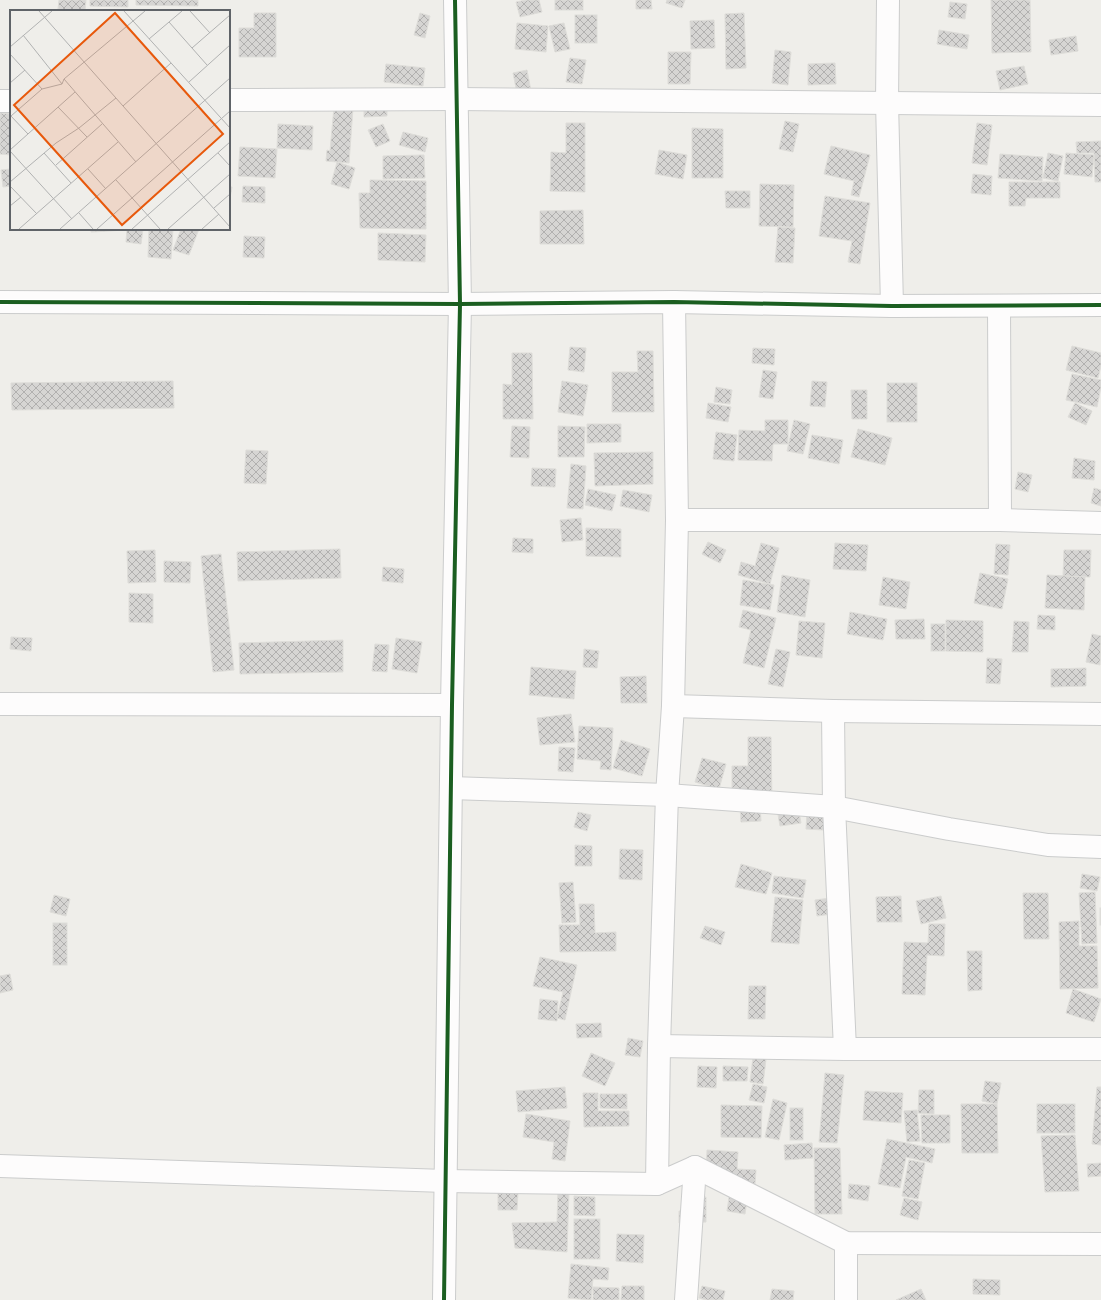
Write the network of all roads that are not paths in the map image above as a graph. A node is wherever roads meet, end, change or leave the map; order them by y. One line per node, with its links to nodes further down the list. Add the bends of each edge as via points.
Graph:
1 (454, 0): 3 (street)
2 (888, 0): 5 (street)
3 (456, 99): 4 (street); 5 (street); 9 (street)
4 (230, 100)
5 (888, 102): 6 (street); 11 (street)
6 (1101, 104)
7 (0, 302): 9 (street)
8 (674, 302): 9 (street); 11 (street); 13 (street)
9 (460, 304): 17 (street)
10 (1101, 305): 12 (street)
11 (892, 306): 12 (street)
12 (1000, 306): 14 (street)
13 (677, 520): 14 (street); 18 (street)
14 (1000, 520): 15 (street)
15 (1101, 523)
16 (0, 704): 17 (street)
17 (452, 705): 21 (street)
18 (673, 706): 19 (street); 22 (street)
19 (833, 710): 20 (street); 23 (street)
20 (1101, 714)
21 (452, 788): 22 (street); 30 (street)
22 (667, 795): 23 (street); 25 (street)
23 (834, 807): 24 (street, via 1048,845); 26 (street)
24 (1101, 848)
25 (659, 1046): 26 (street); 31 (street)
26 (845, 1049): 27 (street)
27 (1101, 1050)
28 (0, 1166): 30 (street)
29 (694, 1167): 31 (street); 32 (street); 35 (street)
30 (445, 1181): 31 (street); 34 (street)
31 (657, 1184)
32 (846, 1243): 33 (street); 36 (street)
33 (1101, 1244)
34 (444, 1300)
35 (686, 1300)
36 (846, 1300)

